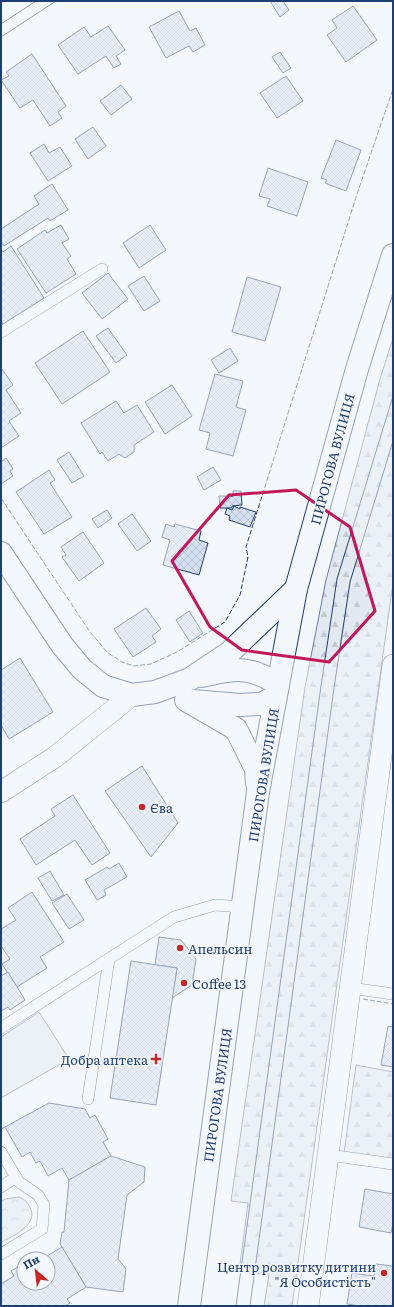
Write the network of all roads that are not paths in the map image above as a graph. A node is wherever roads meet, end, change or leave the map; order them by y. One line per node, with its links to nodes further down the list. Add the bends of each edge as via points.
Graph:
1 (393, 255): 5 (main road, ПИРОГОВА ВУЛИЦЯ, via 357,369)
2 (102, 269): 3 (lane)
3 (1, 332)
4 (1, 553): 10 (main road, via 62,645 82,670 104,686)
5 (296, 589): 7 (main road, via 229,653); 8 (main road, ПИРОГОВА ВУЛИЦЯ)
6 (393, 665): 12 (street)
7 (190, 678): 8 (main road, via 229,670 245,670 258,674); 9 (main road)
8 (277, 690): 11 (main road, via 262,704); 14 (main road, ПИРОГОВА ВУЛИЦЯ)
9 (155, 692): 10 (main road); 11 (main road)
10 (132, 695): 13 (street, via 55,757)
11 (186, 700): 14 (main road, via 236,729 256,769)
12 (387, 751): 17 (street)
13 (1, 792)
14 (258, 792): 15 (main road, ПИРОГОВА ВУЛИЦЯ)
15 (243, 907): 16 (lane, via 215,905 174,917); 27 (main road, ПИРОГОВА ВУЛИЦЯ)
16 (108, 959): 19 (lane); 20 (lane)
17 (350, 988): 18 (lane); 22 (street)
18 (393, 994)
19 (1, 1028)
20 (88, 1099)
21 (1, 1152): 24 (lane)
22 (329, 1155): 23 (lane); 28 (street)
23 (393, 1164)
24 (16, 1176): 25 (lane); 26 (lane, via 19,1182 38,1195 44,1205 42,1229)
25 (1, 1187)
26 (1, 1254)
27 (189, 1306)
28 (308, 1306)

